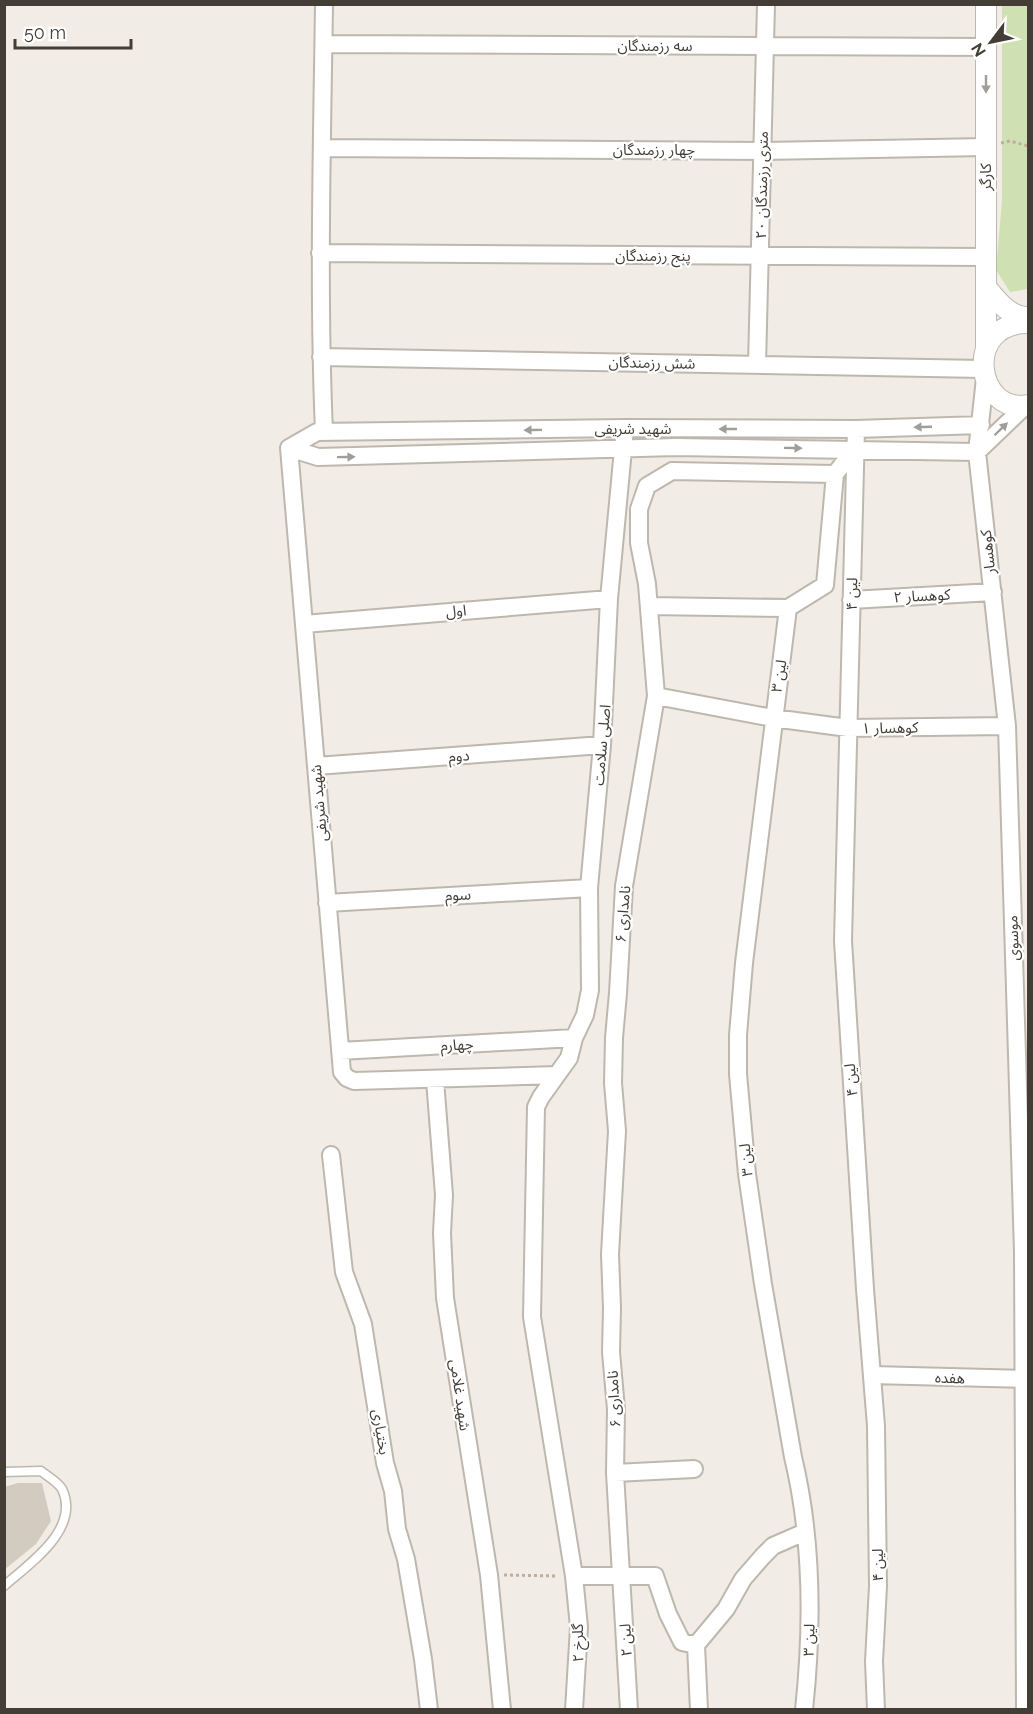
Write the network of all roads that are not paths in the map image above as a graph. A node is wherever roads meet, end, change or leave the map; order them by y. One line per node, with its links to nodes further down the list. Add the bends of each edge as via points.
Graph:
1 (324, 4): 4 (street)
2 (766, 4): 5 (street, ۲۰ متری رزمندگان)
3 (986, 4): 6 (street, کارگر)
4 (324, 44): 5 (street, سه رزمندگان); 8 (street)
5 (765, 46): 6 (street, سه رزمندگان); 9 (street, ۲۰ متری رزمندگان)
6 (986, 47): 7 (street, کارگر, one-way to 7)
7 (986, 147): 9 (street, چهار رزمندگان); 12 (street, کارگر)
8 (322, 148): 9 (street, چهار رزمندگان); 10 (street)
9 (763, 151): 11 (street, ۲۰ متری رزمندگان)
10 (320, 253): 11 (street, پنج رزمندگان); 17 (street)
11 (760, 257): 12 (street, پنج رزمندگان); 18 (street, ۲۰ متری رزمندگان)
12 (986, 257): 13 (street, کارگر)
13 (986, 287): 14 (street, via 1005,308 1023,318); 16 (street, کارگر)
14 (1029, 317)
15 (1029, 323): 16 (street, via 1015,323 997,332)
16 (986, 349): 19 (street, کارگر)
17 (321, 357): 18 (street, شش رزمندگان); 24 (street)
18 (757, 365): 19 (street, شش رزمندگان)
19 (984, 373): 20 (street, via 1000,399 1014,406); 21 (street, کوهسار)
20 (1027, 406): 28 (street, one-way to 20)
21 (981, 425): 23 (street, شهید شریفی, one-way to 23); 28 (street, کوهسار)
22 (625, 428): 23 (street, شهید شریفی, one-way to 22); 24 (street, شهید شریفی, one-way to 24); 27 (street, اصلی سلامت)
23 (856, 429): 26 (street, لین ۴)
24 (324, 432): 25 (street, شهید شریفی)
25 (289, 448): 27 (street, شهید شریفی, one-way to 27, via 318,457); 35 (street, شهید شریفی)
26 (855, 449): 27 (street, شهید شریفی, one-way to 26); 28 (street, شهید شریفی); 29 (street); 32 (street, لین ۴)
27 (625, 450): 31 (street, اصلی سلامت)
28 (977, 452): 30 (street, کوهسار)
29 (835, 474): 33 (street, نامداری ۶, via 672,471 647,486 639,509 639,543); 34 (street, via 825,585)
30 (993, 592): 32 (street, کوهسار ۲); 38 (street, کوهسار)
31 (609, 599): 35 (street, اول); 40 (street, اصلی سلامت)
32 (851, 600): 39 (street, لین ۴)
33 (649, 606): 34 (street); 36 (street, نامداری ۶)
34 (788, 608): 37 (street, لین ۳)
35 (303, 624): 41 (street, شهید شریفی)
36 (656, 696): 37 (street, کوهسار ۱); 54 (street, نامداری ۶, via 624,886 614,1038 617,1131 610,1254 610,1352 616,1409)
37 (773, 718): 39 (street, کوهسار ۱); 56 (street, لین ۳, via 741,998 738,1074 763,1284)
38 (1007, 726): 39 (street, کوهسار ۱); 49 (street, موسوی)
39 (848, 728): 50 (street, لین ۴, via 843,941)
40 (602, 745): 41 (street, دوم); 42 (street, اصلی سلامت)
41 (316, 766): 43 (street, شهید شریفی)
42 (589, 888): 43 (street, سوم); 44 (street, اصلی سلامت, via 590,990 585,1015)
43 (327, 903): 45 (street, شهید شریفی)
44 (574, 1038): 45 (street, چهارم); 46 (street, اصلی سلامت, via 569,1058)
45 (339, 1051): 47 (street, شهید شریفی, via 342,1072 354,1081)
46 (557, 1076): 47 (street, شهید شریفی); 58 (street, گلرخ ۲, via 536,1107 532,1317)
47 (435, 1080): 63 (street, شهید غلامی, via 444,1195 445,1298 489,1575)
48 (331, 1155): 62 (street, بختیاری, via 344,1272 363,1324)
49 (1026, 1251): 51 (street, موسوی)
50 (872, 1375): 51 (street, هفده); 68 (street, لین ۴, via 878,1452)
51 (1026, 1379): 55 (street, موسوی)
52 (694, 1469): 54 (street)
53 (4, 1472): 59 (lane, via 41,1471 62,1488 67,1511 60,1531 42,1553)
54 (615, 1473): 57 (street, نامداری ۶)
55 (1026, 1502): 60 (street, موسوی)
56 (805, 1532): 61 (street, via 773,1546 762,1556); 67 (street, لین ۳, via 810,1629)
57 (619, 1573): 58 (street); 61 (street, via 655,1576 676,1632 682,1642); 65 (street, لین ۲)
58 (574, 1576): 64 (street, گلرخ ۲, via 579,1627)
59 (4, 1586)
60 (1027, 1617): 69 (street, موسوی)
61 (696, 1645): 66 (street)
62 (429, 1710)
63 (502, 1710)
64 (574, 1710)
65 (629, 1710)
66 (699, 1710)
67 (804, 1710)
68 (876, 1710)
69 (1025, 1710)

